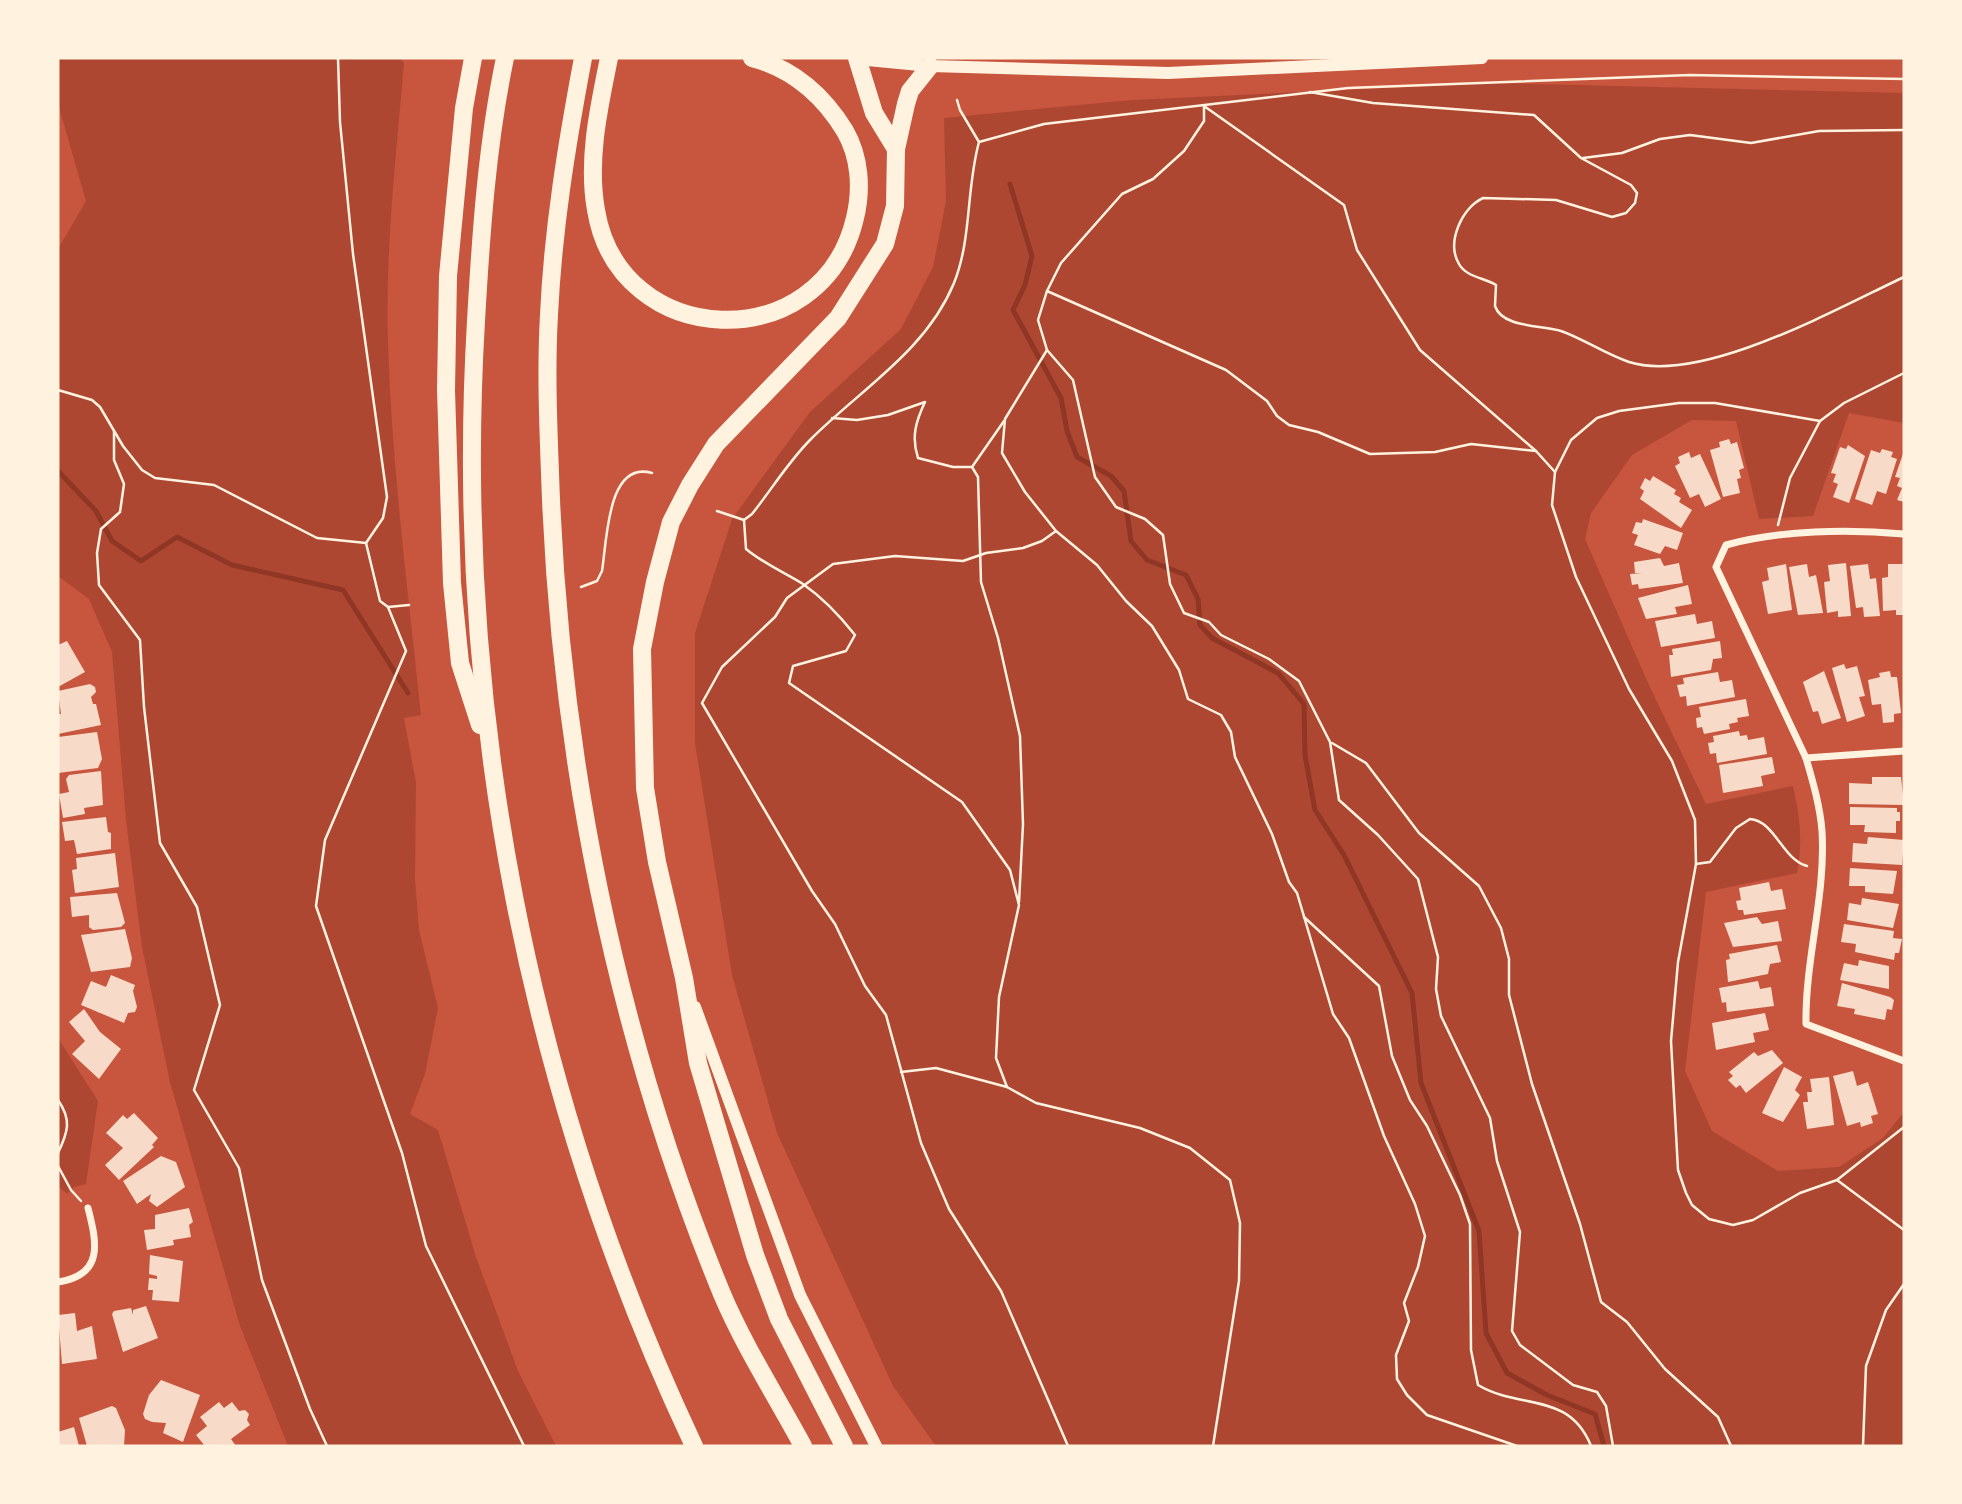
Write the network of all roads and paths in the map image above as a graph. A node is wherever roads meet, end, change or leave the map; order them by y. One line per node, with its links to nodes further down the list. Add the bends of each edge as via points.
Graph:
1 (338, 58): 36 (path, via 353,254 387,497 383,518)
2 (472, 58): 44 (highway, via 449,276 448,482 460,663)
3 (505, 58): 44 (highway, via 481,232 470,429 472,535)
4 (583, 58): 66 (highway, via 557,220 549,316 552,537 570,725 593,863 658,1125 723,1297)
5 (608, 58): 6 (highway, via 597,116 594,182 604,238 631,281 650,297 681,313 716,320 754,319 787,309 816,288 851,236 859,203 852,144 823,98 794,76)
6 (752, 58)
7 (857, 58): 9 (street); 16 (highway, via 874,113)
8 (1482, 58): 9 (street, via 1168,73)
9 (930, 66): 16 (highway, via 910,91)
10 (1904, 79): 11 (path, via 1690,75)
11 (1310, 92): 13 (path); 17 (path, via 1373,103 1534,115)
12 (957, 100): 15 (path)
13 (1204, 106): 15 (path, via 1044,124); 19 (path, via 1204,121 1184,151 1153,179 1122,194 1061,263); 27 (path, via 1343,205 1357,250 1420,350)
14 (1904, 130): 17 (path, via 1819,131 1751,143 1690,135 1660,139 1622,153)
15 (979, 142): 23 (path, via 965,246 945,302 928,330 900,360)
16 (896, 149): 50 (highway, via 895,205 885,244 838,318 716,444 671,522 655,582 642,649 645,788)
17 (1581, 158): 18 (path, via 1637,192 1626,213 1612,217 1556,200 1483,198 1472,203 1459,223 1458,264 1496,285 1496,312 1530,328 1560,331 1630,363 1684,366 1763,343)
18 (1904, 277)
19 (1047, 291): 20 (path, via 1038,320); 27 (path, via 1226,370 1267,401 1289,425 1311,429 1370,454 1435,452 1471,444)
20 (1047, 350): 24 (path); 42 (path, via 1073,380 1095,477 1116,507 1145,519 1163,536 1170,584 1184,612 1209,622 1221,635 1269,659 1299,681)
21 (1904, 373): 25 (path, via 1844,403)
22 (58, 390): 26 (path, via 92,400)
23 (832, 418): 28 (path, via 888,415 925,402 915,423 918,458); 32 (path)
24 (1005, 419): 28 (path); 33 (path, via 1002,453)
25 (1820, 421): 29 (path, via 1715,403 1619,411 1597,418 1571,440); 35 (path, via 1790,478)
26 (114, 431): 36 (path, via 142,470 155,478 214,485 317,538); 63 (path, via 114,460 124,484 120,512 101,529 99,585 140,640 160,843 197,907 220,1005 194,1090 239,1168 262,1279)
27 (1536, 451): 29 (path)
28 (972, 467): 37 (path, via 978,477)
29 (1555, 472): 46 (path, via 1552,505 1563,544 1629,689 1688,797 1695,820)
30 (652, 473): 39 (path, via 630,472 620,484 602,571 597,581)
31 (717, 511): 32 (path)
32 (744, 520): 38 (path, via 746,549)
33 (1056, 531): 37 (path, via 1023,548); 49 (path, via 1111,578 1126,601 1152,626 1178,670 1188,699 1221,715)
34 (1904, 534): 35 (street)
35 (1776, 537): 45 (street, via 1726,545 1716,567)
36 (366, 543): 41 (path, via 380,601)
37 (978, 556): 38 (path, via 963,561 895,556 833,564); 48 (path, via 1020,736 1023,824)
38 (802, 584): 48 (path, via 835,610 855,635 846,651 793,666 789,683 962,802 1010,870); 52 (path, via 722,667 702,704 886,1015)
39 (581, 587)
40 (409, 605): 41 (path)
41 (388, 607): 64 (path, via 406,651 325,840 317,906 402,1153 426,1246)
42 (1330, 742): 73 (path, via 1339,800 1418,879 1438,957 1436,989 1441,1016 1490,1118 1497,1161 1520,1232 1512,1331 1520,1345 1573,1385 1597,1392 1606,1406); 74 (path, via 1366,763 1419,833 1479,886 1501,928 1509,958 1509,995 1532,1084 1580,1224 1601,1302 1627,1322 1665,1369 1718,1417)
43 (1904, 751): 45 (street)
44 (490, 756): 65 (highway, via 527,963 554,1072 605,1232)
45 (1806, 758): 51 (street, via 1822,831 1822,867 1805,988 1806,1024)
46 (1696, 864): 47 (path, via 1710,862 1736,828 1750,819 1765,825 1788,856); 58 (path, via 1678,962 1671,1041 1678,1170 1686,1193 1709,1219 1733,1225)
47 (1807, 866)
48 (1019, 905): 53 (path, via 999,997 996,1058)
49 (1303, 916): 71 (path, via 1333,1014 1349,1038 1425,1236 1404,1303 1409,1321 1396,1355 1397,1379 1427,1415); 72 (path, via 1379,986 1392,1056 1460,1195 1470,1224 1471,1350 1478,1385 1491,1393 1564,1411 1583,1427)
50 (684, 978): 67 (highway, via 698,1063 755,1255 779,1319); 68 (street, via 800,1295)
51 (1904, 1061)
52 (901, 1072): 53 (path, via 936,1068); 69 (path, via 921,1143 949,1209 1001,1291)
53 (1007, 1087): 70 (path, via 1035,1103 1140,1128 1190,1148 1230,1180 1240,1223 1239,1281)
54 (58, 1100): 56 (path, via 66,1111 68,1132)
55 (1904, 1127): 58 (path)
56 (58, 1153)
57 (58, 1166): 59 (path)
58 (1837, 1180): 60 (path)
59 (88, 1208): 61 (street, via 96,1252 79,1276)
60 (1904, 1230)
61 (58, 1282)
62 (1904, 1284): 75 (path, via 1886,1310 1866,1366)
63 (327, 1446)
64 (524, 1446)
65 (694, 1446)
66 (803, 1446)
67 (845, 1446)
68 (876, 1446)
69 (1068, 1446)
70 (1213, 1446)
71 (1517, 1446)
72 (1591, 1446)
73 (1613, 1446)
74 (1731, 1446)
75 (1863, 1446)

